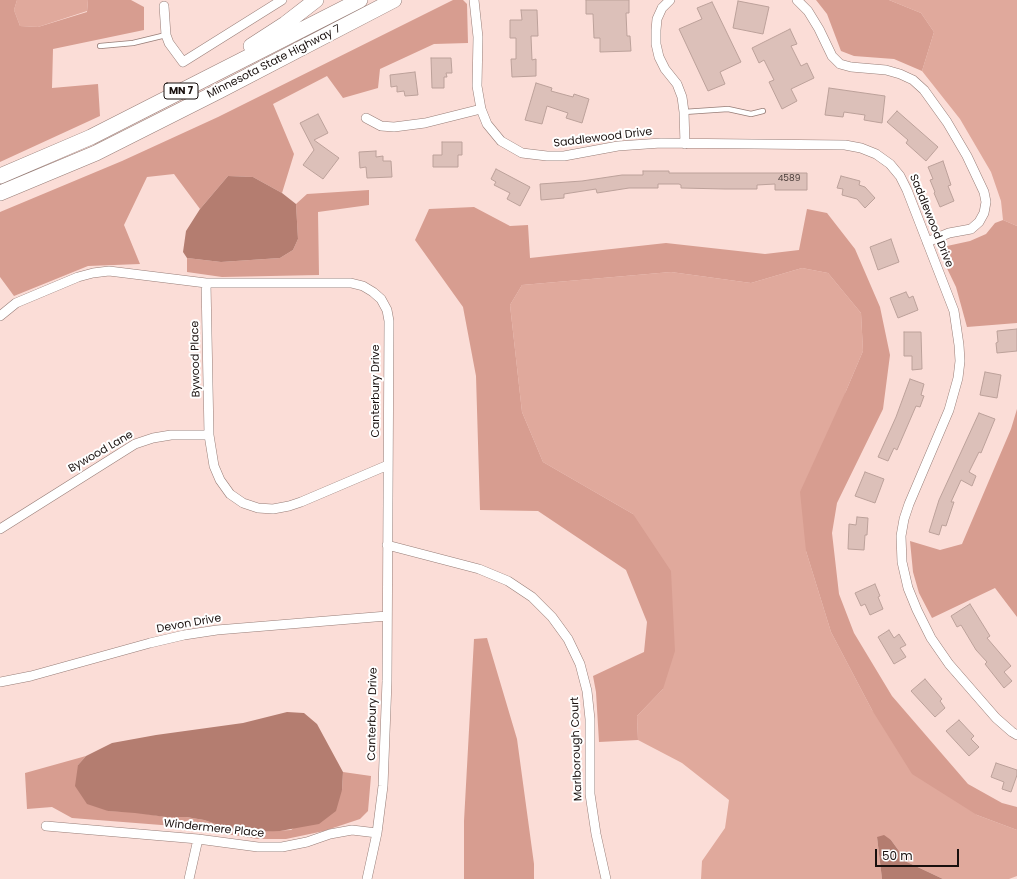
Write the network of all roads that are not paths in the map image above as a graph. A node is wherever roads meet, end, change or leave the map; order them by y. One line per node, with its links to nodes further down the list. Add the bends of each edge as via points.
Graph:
1 (282, 0): 9 (street, via 183,62 171,48)
2 (316, 0): 11 (main road, via 285,24 219,65)
3 (360, 0): 11 (main road, Minnesota State Highway 7 / MN 7)
4 (394, 0): 18 (main road, Minnesota State Highway 7 / MN 7, via 96,153)
5 (474, 0): 12 (street, Saddlewood Drive, via 478,37 477,86)
6 (670, 0): 14 (street, via 662,8 657,19 656,44 665,69 677,84)
7 (797, 0): 19 (street, via 808,11 832,56 840,64 900,74 913,80 924,90 967,156 984,192 984,213 971,229 949,233)
8 (164, 6): 9 (street)
9 (166, 35): 10 (lane, via 133,43)
10 (100, 46)
11 (211, 76): 17 (main road, Minnesota State Highway 7 / MN 7, via 91,137)
12 (481, 109): 15 (street, via 425,123 394,127 381,126); 16 (street, Saddlewood Drive, via 487,124 501,141 522,153 564,156 618,146)
13 (763, 111): 14 (lane, via 752,114 728,109)
14 (684, 112): 16 (street)
15 (366, 118)
16 (685, 144): 19 (street, Saddlewood Drive, via 845,145 876,154 890,164 900,176)
17 (0, 176)
18 (0, 193)
19 (927, 242): 28 (street, Saddlewood Drive, via 954,311 960,361 949,410 904,519 901,536 902,562 908,588 931,638 980,700 996,718)
20 (206, 283): 21 (street, Canterbury Drive, via 125,272 93,273 38,293); 22 (street, Bywood Place); 23 (street, Canterbury Drive, via 351,283 363,286 382,299 389,321)
21 (0, 316)
22 (209, 435): 23 (street, via 214,466 220,480 230,494 243,503 258,508 290,506); 24 (street, Bywood Lane, via 171,435 135,444)
23 (388, 464): 25 (street, Canterbury Drive)
24 (0, 529)
25 (387, 545): 26 (street, Canterbury Drive); 34 (street, Marlborough Court, via 479,569 508,581 532,597 552,617 568,639 580,664 587,691 590,719 590,794)
26 (387, 616): 27 (street, Devon Drive, via 184,635); 30 (street, Canterbury Drive, via 384,786)
27 (0, 682)
28 (1017, 735)
29 (46, 826): 31 (street, Windermere Place)
30 (377, 834): 31 (street, Windermere Place, via 352,830 282,847 258,847); 33 (street, Canterbury Drive)
31 (198, 839): 32 (street)
32 (189, 879)
33 (367, 879)
34 (606, 879)

